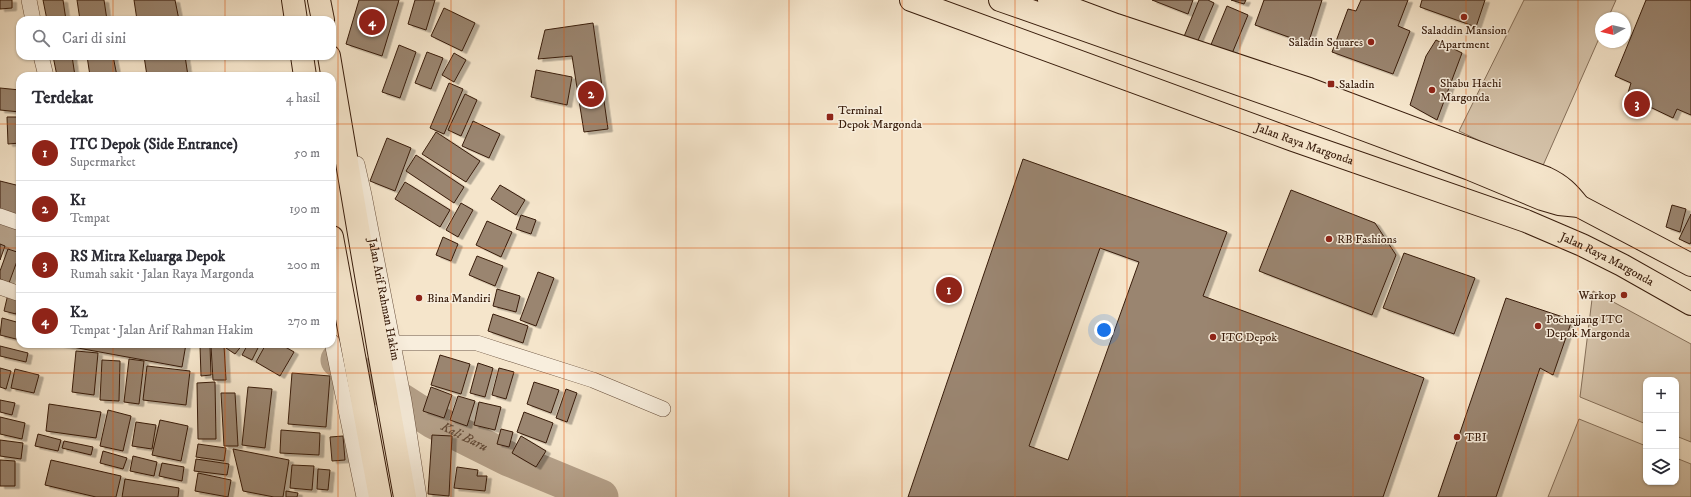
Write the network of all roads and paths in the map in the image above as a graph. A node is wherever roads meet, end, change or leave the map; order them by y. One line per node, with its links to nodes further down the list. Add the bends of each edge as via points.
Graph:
1 (29, 0): 7 (street)
2 (293, 0): 8 (main road)
3 (319, 0): 9 (main road)
4 (911, 0): 24 (main road, Jalan Raya Margonda, via 1293,140 1526,221 1582,245)
5 (1000, 0): 6 (main road)
6 (1041, 4): 21 (main road, via 1542,199 1579,206)
7 (32, 16)
8 (295, 16)
9 (322, 16)
10 (42, 60): 13 (street)
11 (303, 60): 14 (main road)
12 (330, 60): 15 (main road, Jalan Arif Rahman Hakim)
13 (45, 72)
14 (304, 72)
15 (332, 72)
16 (336, 93): 17 (main road, Jalan Arif Rahman Hakim)
17 (338, 104): 25 (street, Jalan Arif Rahman Hakim, via 357,163); 30 (main road, Jalan Arif Rahman Hakim)
18 (0, 216): 19 (street)
19 (16, 222)
20 (336, 259): 29 (main road)
21 (1691, 265)
22 (0, 287): 23 (street)
23 (16, 293)
24 (1691, 304)
25 (392, 343): 27 (street, via 477,343 593,380); 31 (street, Jalan Arif Rahman Hakim)
26 (329, 348): 28 (street)
27 (663, 409)
28 (364, 497)
29 (380, 497)
30 (405, 497)
31 (419, 497)

